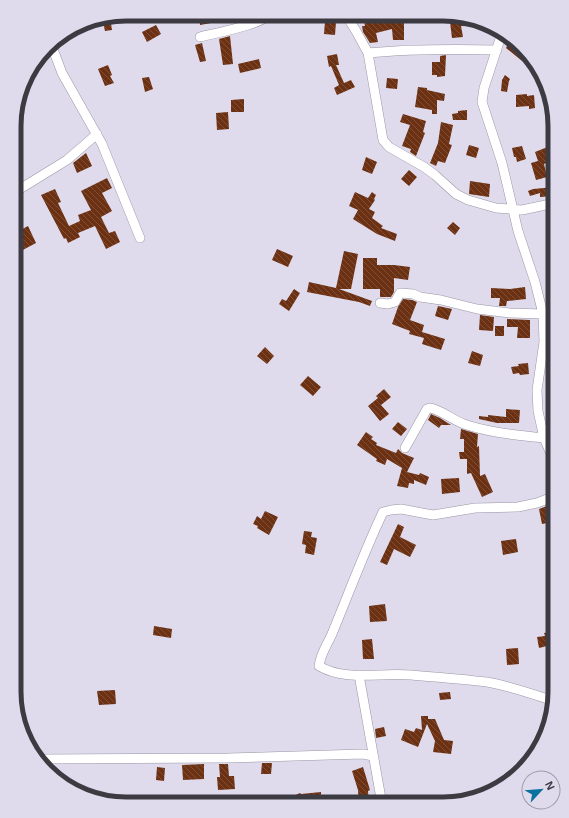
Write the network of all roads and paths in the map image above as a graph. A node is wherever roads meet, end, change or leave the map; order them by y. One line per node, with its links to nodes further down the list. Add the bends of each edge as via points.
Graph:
1 (258, 21): 3 (street)
2 (349, 21): 7 (street)
3 (200, 37)
4 (501, 39): 5 (street)
5 (497, 50): 7 (street, via 436,48); 11 (street, via 482,102)
6 (53, 51): 8 (street, via 62,73)
7 (368, 53): 11 (street, via 385,144 435,175 462,197 478,204)
8 (97, 134): 9 (street, via 67,160); 12 (street)
9 (21, 188)
10 (548, 204): 11 (street)
11 (514, 210): 14 (street, via 518,232)
12 (140, 238)
13 (380, 303): 14 (street, via 396,302 400,293 405,293 477,309)
14 (543, 314): 15 (street)
15 (544, 342): 16 (street); 17 (street, via 537,399)
16 (548, 343)
17 (544, 438): 18 (street); 19 (street, via 493,432 460,423 430,408 427,409)
18 (548, 447)
19 (405, 448)
20 (548, 499): 21 (street, via 518,506 475,508 433,515 401,509 383,512 333,632 320,656 319,666 328,672)
21 (359, 675): 22 (street, via 408,674 488,682); 23 (street)
22 (548, 699)
23 (373, 756): 24 (street, via 363,754 236,758); 25 (street)
24 (46, 759)
25 (381, 797)

